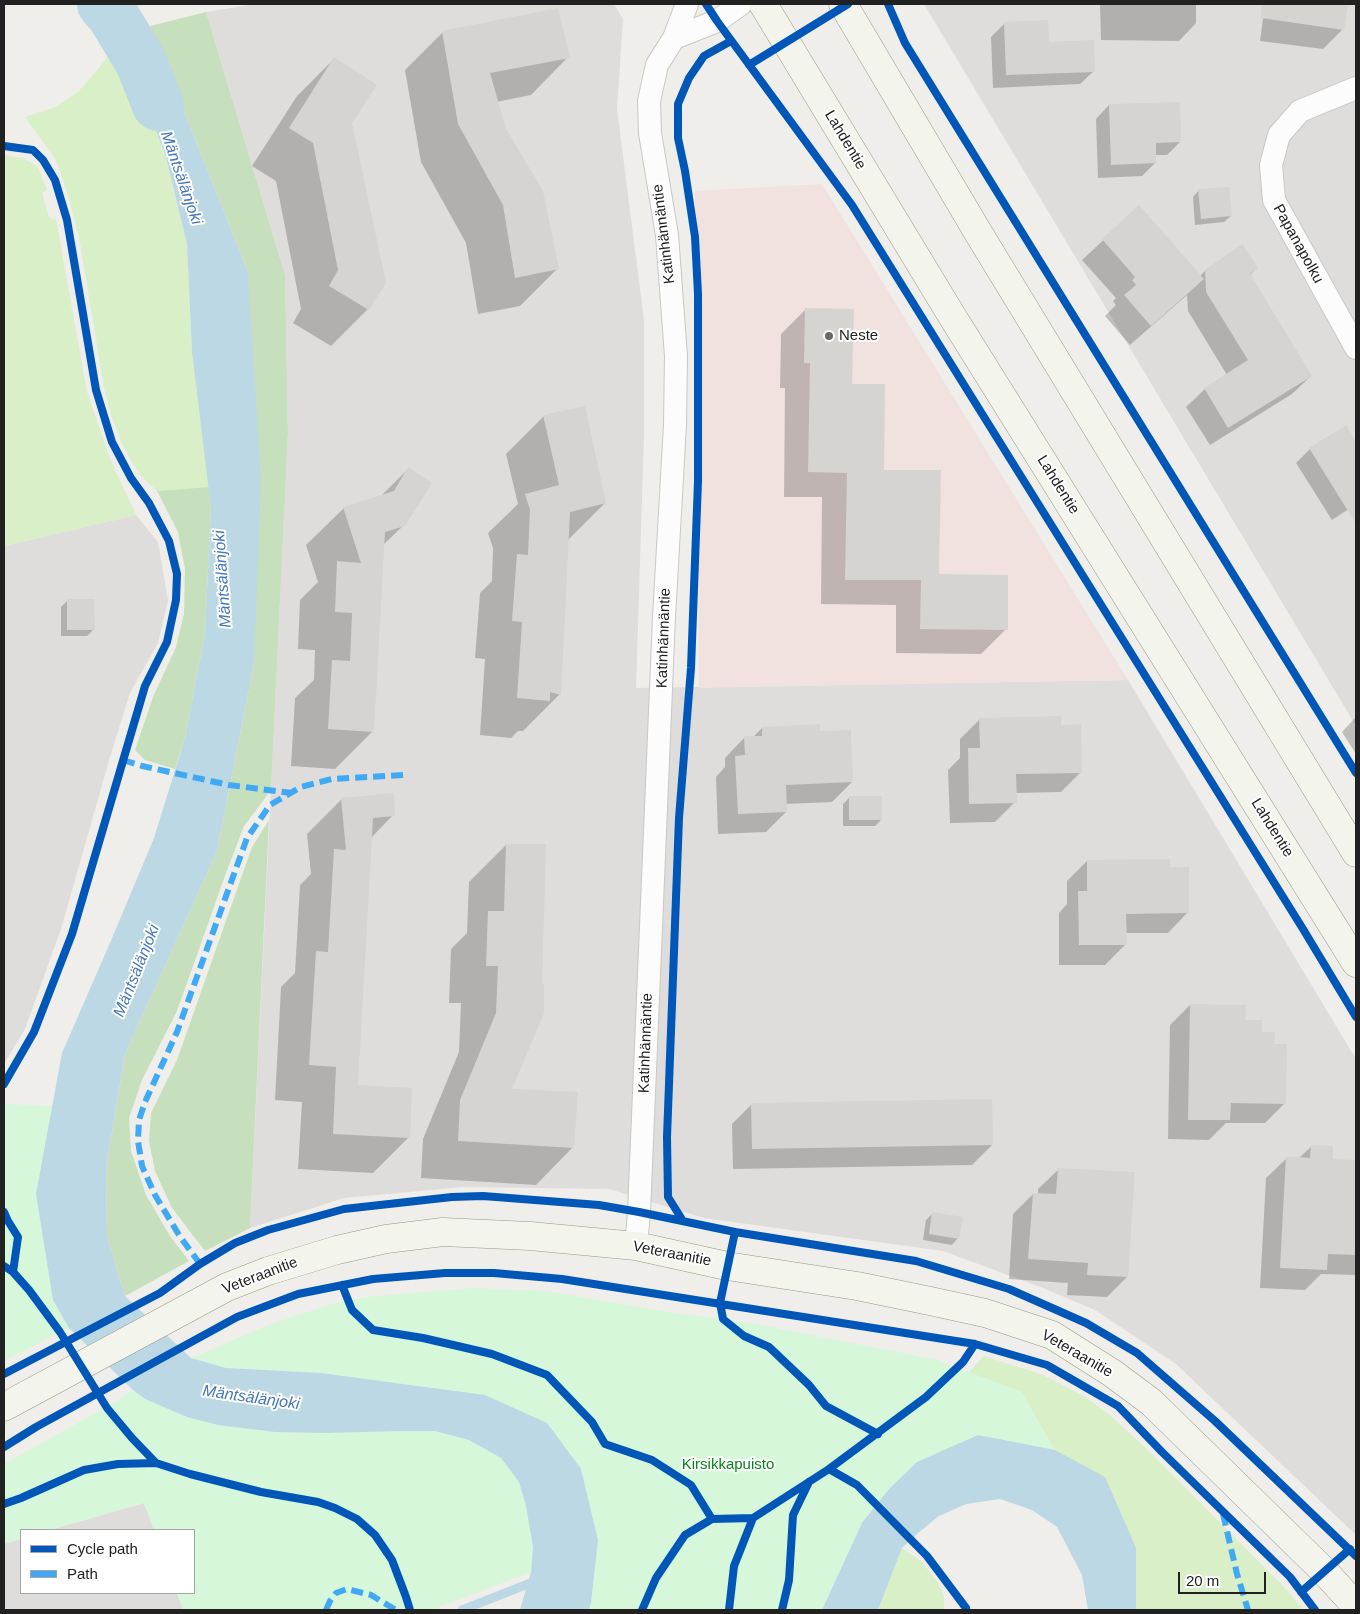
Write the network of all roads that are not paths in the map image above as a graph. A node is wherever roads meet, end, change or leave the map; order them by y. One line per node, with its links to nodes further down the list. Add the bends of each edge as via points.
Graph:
1 (687, 4): 5 (street, Katinhännäntie)
2 (741, 4): 5 (street, via 717,21)
3 (763, 4): 9 (main road, Lahdentie, via 952,316)
4 (843, 4): 8 (main road, via 984,243)
5 (674, 38): 10 (street, Katinhännäntie, via 657,65 649,101 650,133 667,235 676,356)
6 (1356, 88): 7 (street, Papanapolku, via 1300,111 1279,135 1271,166 1274,200)
7 (1356, 348)
8 (1356, 853)
9 (1356, 963)
10 (636, 1246): 11 (main road, Veteraanitie, via 444,1232 386,1239 309,1258 227,1288); 12 (main road, Veteraanitie, via 727,1266 930,1301 985,1313 1052,1335 1151,1402)
11 (9, 1404)
12 (1356, 1606)

